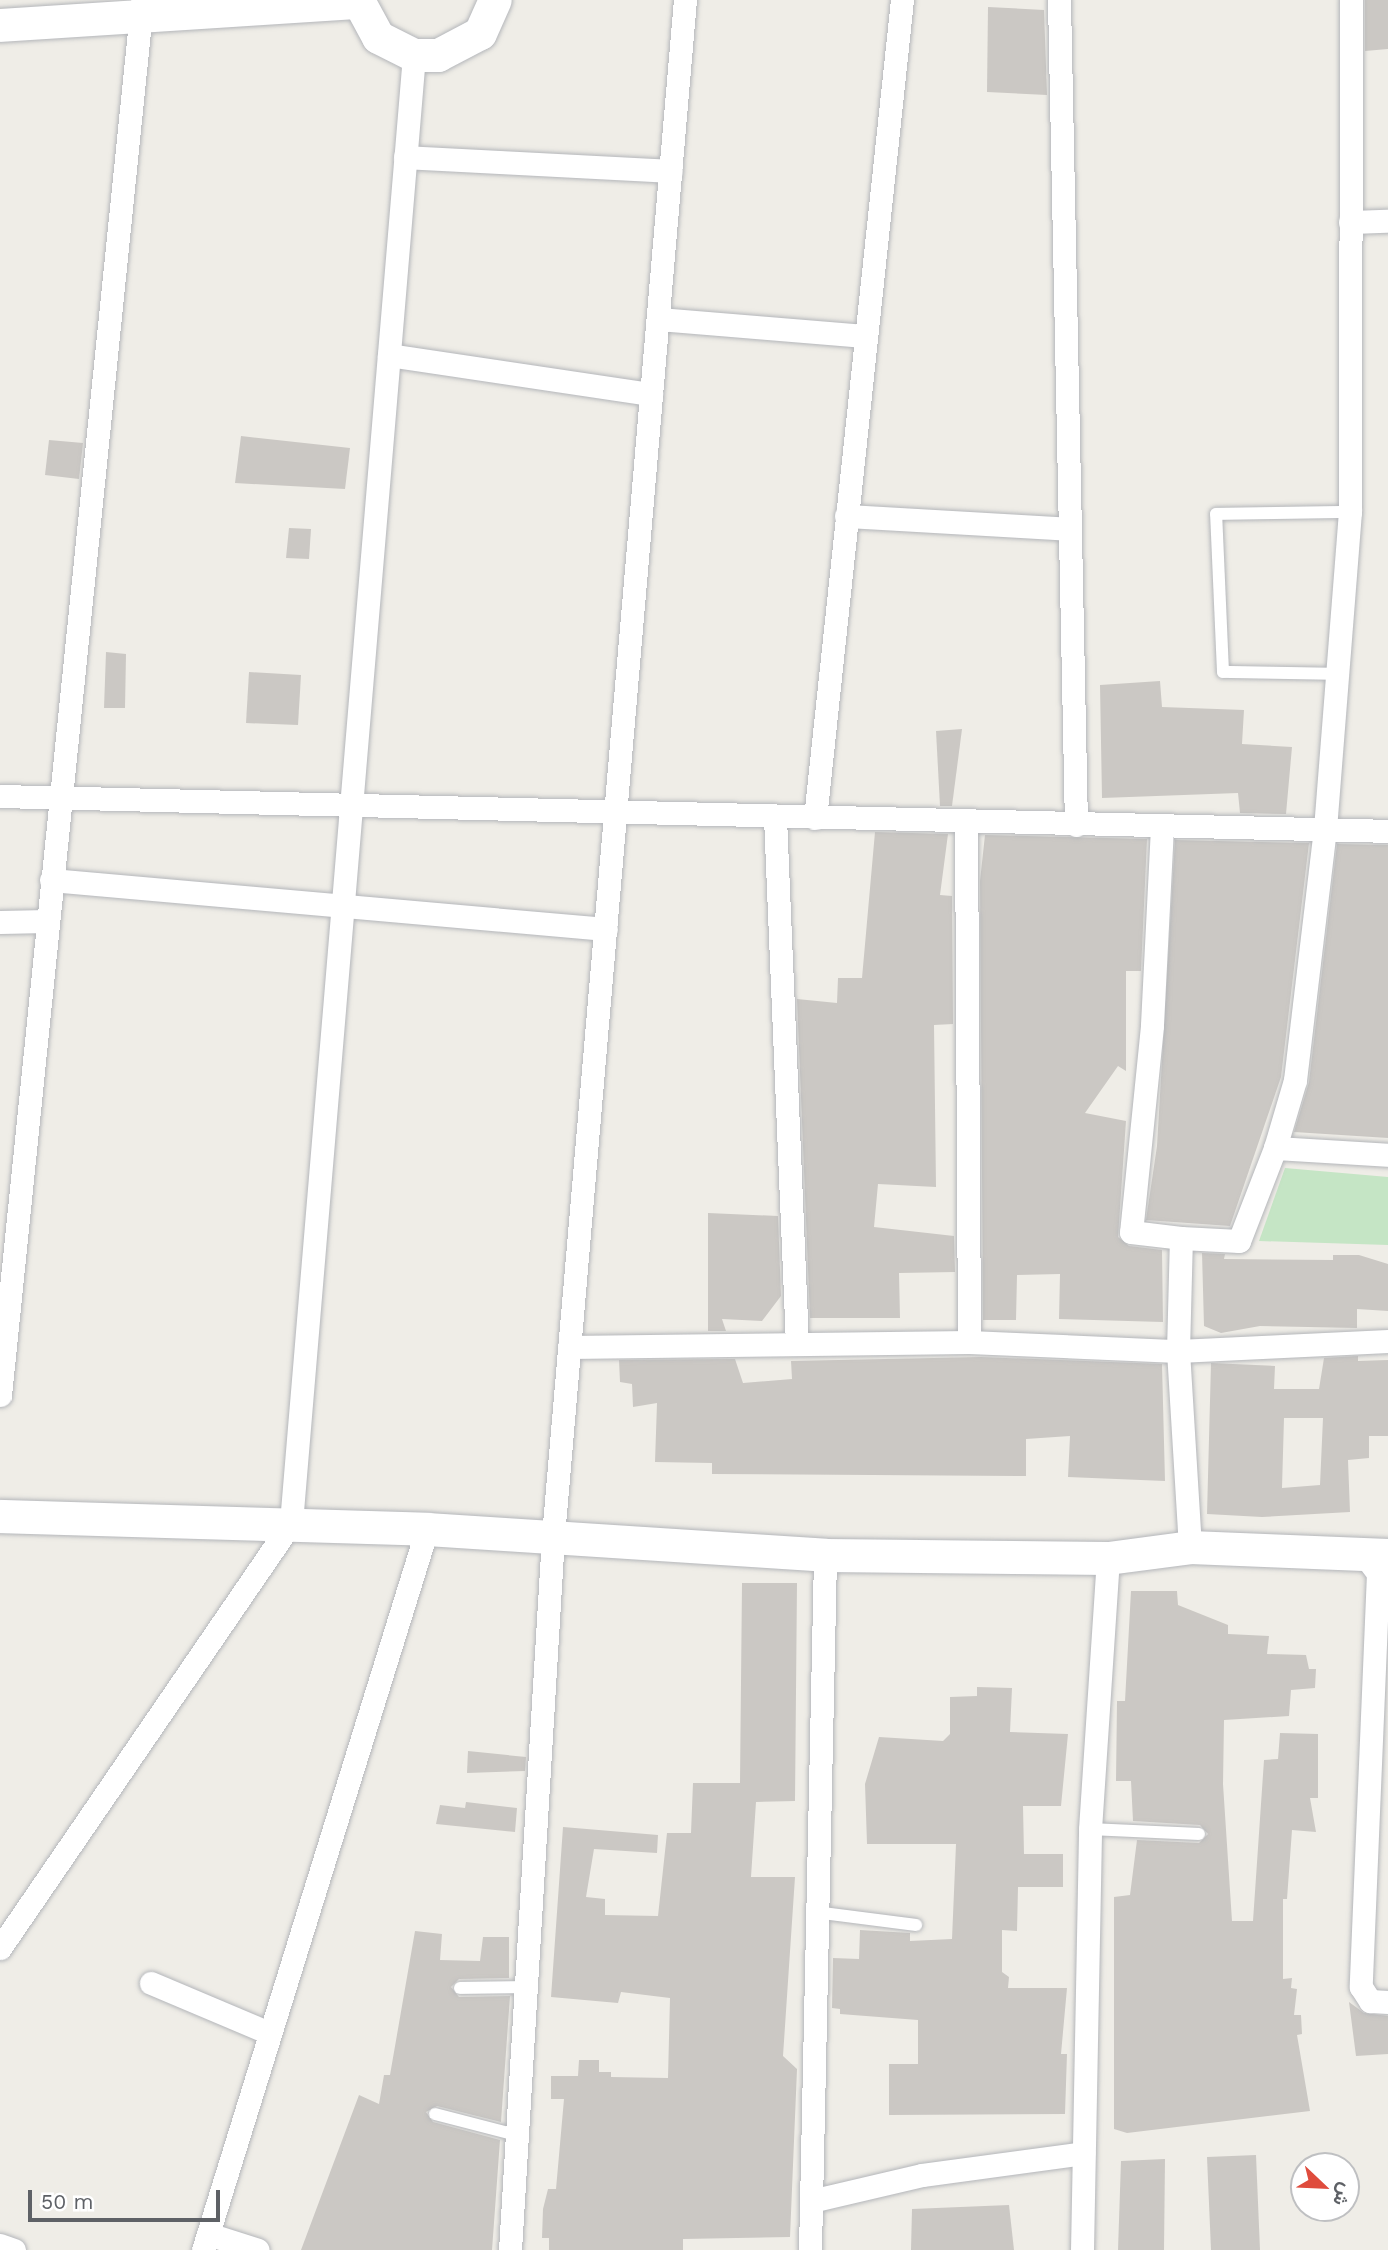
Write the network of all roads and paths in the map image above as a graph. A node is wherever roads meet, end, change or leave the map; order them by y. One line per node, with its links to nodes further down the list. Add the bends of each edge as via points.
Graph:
1 (495, 0): 9 (street, via 480,33 460,48)
2 (685, 0): 11 (street)
3 (902, 0): 15 (street)
4 (1059, 0): 20 (street)
5 (1351, 0): 13 (street)
6 (358, 1): 7 (street); 9 (street, via 378,37)
7 (140, 7): 8 (street); 23 (street)
8 (0, 26)
9 (414, 55): 10 (street)
10 (405, 157): 11 (street); 16 (street)
11 (671, 171): 14 (street)
12 (1388, 221): 13 (street)
13 (1350, 222): 18 (street)
14 (658, 319): 15 (street); 17 (street)
15 (866, 336): 19 (street)
16 (389, 355): 17 (street); 24 (street)
17 (651, 394): 25 (street)
18 (1350, 512): 21 (street); 21 (lane, via 1216,514 1223,672)
19 (846, 516): 20 (street); 27 (street)
20 (1070, 529): 29 (street)
21 (1339, 674): 31 (street)
22 (0, 796): 23 (street)
23 (60, 798): 24 (street); 33 (street)
24 (351, 806): 25 (street); 34 (street)
25 (615, 813): 26 (street); 37 (street)
26 (775, 817): 27 (street); 44 (street)
27 (815, 818): 28 (street)
28 (967, 822): 29 (street); 43 (street)
29 (1076, 825): 30 (street)
30 (1162, 827): 31 (street); 41 (street, via 1152,1026 1131,1232)
31 (1325, 828): 32 (street); 38 (street, via 1295,1080)
32 (1388, 831)
33 (51, 880): 34 (street); 35 (street)
34 (343, 906): 37 (street); 49 (street)
35 (47, 921): 36 (street); 40 (street)
36 (0, 922)
37 (606, 929): 45 (street)
38 (1275, 1148): 39 (street); 41 (street, via 1239,1241)
39 (1388, 1155)
40 (8, 1237): 47 (street)
41 (1181, 1238): 46 (street)
42 (1388, 1341): 46 (street)
43 (969, 1342): 44 (street); 46 (street)
44 (797, 1344): 45 (street)
45 (569, 1347): 51 (street)
46 (1178, 1351): 52 (street)
47 (0, 1395)
48 (0, 1516): 49 (street)
49 (291, 1523): 50 (street); 60 (street)
50 (427, 1530): 51 (street); 65 (street)
51 (553, 1536): 53 (street); 62 (street)
52 (1190, 1547): 54 (street); 55 (street)
53 (825, 1555): 55 (street); 58 (street)
54 (1376, 1555): 64 (street, via 1361,1987 1370,2001)
55 (1108, 1558): 56 (street)
56 (1090, 1829): 57 (lane); 68 (street)
57 (1199, 1834)
58 (815, 1912): 59 (lane); 69 (street)
59 (916, 1925)
60 (0, 1948)
61 (151, 1983): 65 (street)
62 (523, 1987): 63 (lane); 67 (street)
63 (460, 1988)
64 (1388, 2003)
65 (267, 2032): 70 (street)
66 (435, 2114): 67 (lane)
67 (516, 2135): 74 (street)
68 (1084, 2153): 69 (street, via 922,2175); 76 (street)
69 (811, 2201): 75 (street)
70 (206, 2242): 73 (street)
71 (0, 2245): 72 (street)
72 (14, 2250)
73 (258, 2250)
74 (510, 2250)
75 (810, 2250)
76 (1082, 2250)

